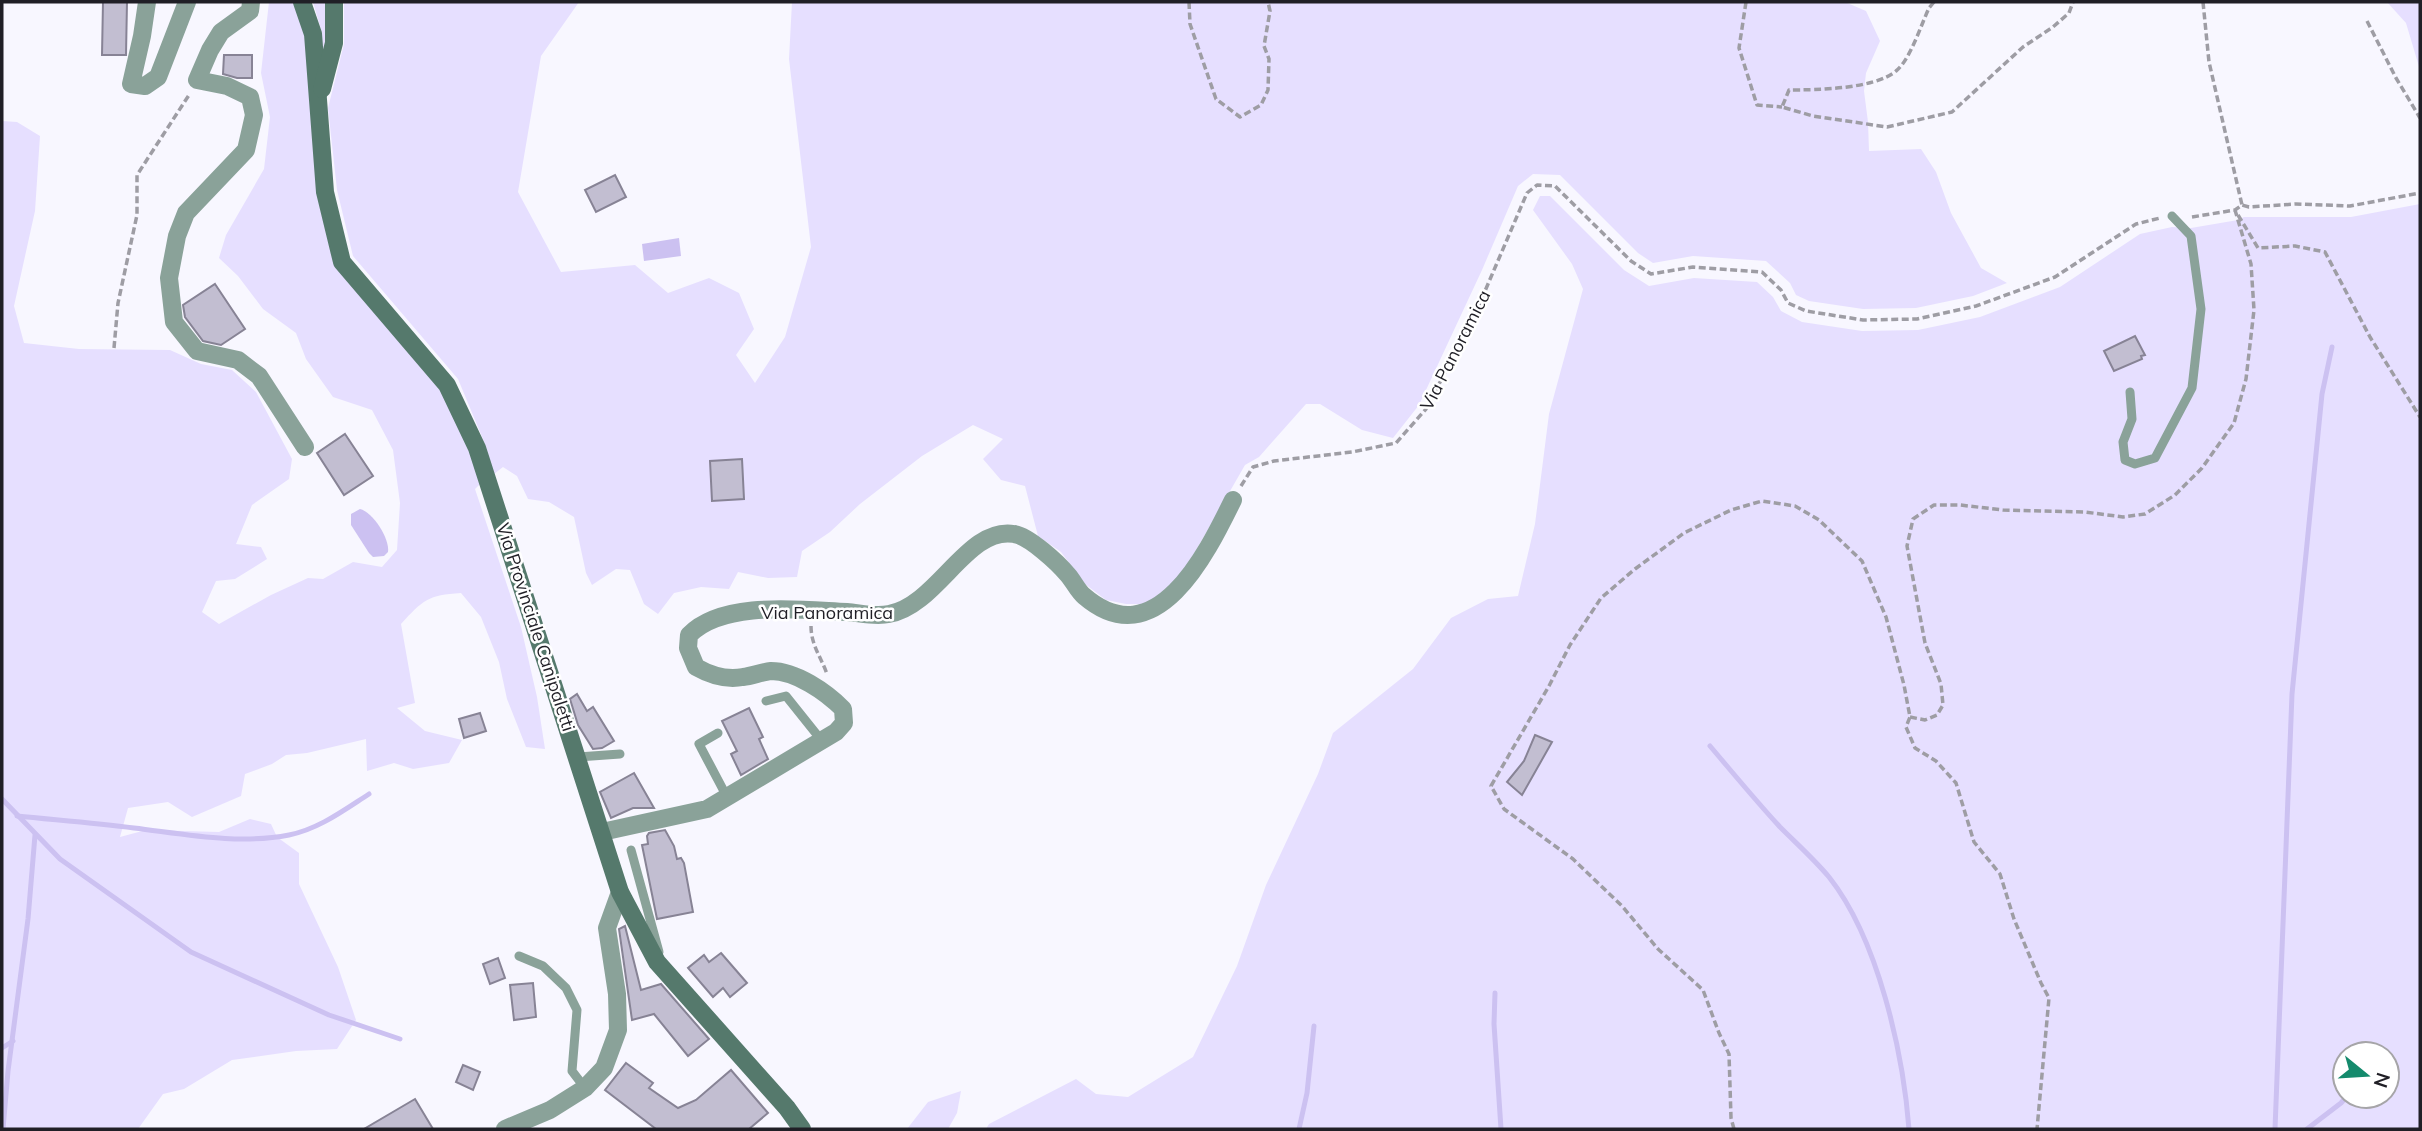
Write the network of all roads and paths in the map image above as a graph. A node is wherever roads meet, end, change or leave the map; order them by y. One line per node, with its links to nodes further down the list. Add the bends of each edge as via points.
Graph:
1 (147, 2): 2 (street, via 131,84 145,86 158,77)
2 (187, 2)
3 (251, 2): 13 (street, via 250,11 221,32)
4 (302, 2): 14 (main road, Via Provinciale Canipaletti, via 313,34)
5 (334, 2): 14 (main road, via 334,43)
6 (1189, 2): 7 (path, via 1190,24 1216,99 1240,117 1261,105 1268,90 1269,59 1264,46)
7 (1268, 2)
8 (1746, 2): 15 (path, via 1739,48 1757,105)
9 (1934, 2): 15 (path, via 1896,71 1870,84 1789,90)
10 (2073, 2): 15 (path, via 2068,13 1952,112 1887,127)
11 (2203, 2): 18 (path, via 2209,62)
12 (2367, 21): 16 (path)
13 (197, 80): 21 (path, via 136,175 137,215 118,303); 24 (street, via 250,97 254,115 246,150 186,213 177,236 169,278 174,322 197,351 238,360 259,376)
14 (318, 106): 33 (main road, Via Provinciale Canipaletti, via 325,192 342,262 447,386 477,448)
15 (1782, 107)
16 (2420, 118)
17 (2420, 193): 18 (path, via 2350,206)
18 (2242, 205): 19 (path, Via Panoramica)
19 (2235, 210): 20 (path, Via Panoramica); 23 (path, via 2258,248 2295,246 2325,252); 29 (path, via 2251,264 2254,310 2246,379 2234,423 2193,477 2175,495 2144,514 2123,517 1934,505 1913,519 1907,546 1925,643 1941,684 1943,705 1937,715 1924,720)
20 (2172, 216): 22 (lane, via 2191,236 2201,309 2192,388 2155,458 2135,464 2125,460 2123,442 2132,419); 25 (path, Via Panoramica, via 2136,223 2055,277 1976,306 1917,319 1863,320 1806,311 1788,303 1762,272 1693,267 1651,274 1631,261 1555,186 1537,185 1527,193 1473,319 1426,410 1396,443 1253,467)
21 (114, 348)
22 (2130, 393)
23 (2420, 417)
24 (305, 447)
25 (1233, 500): 26 (street, Via Panoramica, via 1211,545 1174,596 1151,611 1127,615 1105,610 1083,596 1067,573 1031,542 1014,534 991,536 968,551 940,582 902,612)
26 (816, 611): 27 (path, via 811,636 834,689); 27 (street, Via Panoramica, via 751,611 711,619 688,635 688,648 696,667 710,675 739,678 771,671 792,676)
27 (832, 698): 31 (street, via 843,709 844,723)
28 (766, 701): 31 (lane, via 786,696)
29 (1910, 717): 43 (path, via 1886,617 1862,561 1819,520 1795,506 1762,501 1684,533 1601,598 1491,786 1504,809 1573,859 1703,990 1729,1054); 44 (path, via 1906,727 1914,748 1936,761 1956,783 1974,842 2000,874 2014,919 2049,998)
30 (718, 733): 34 (lane, via 699,744)
31 (822, 741): 34 (street)
32 (620, 754): 33 (lane)
33 (578, 757): 35 (main road, Via Provinciale Canipaletti)
34 (727, 798): 35 (street, via 706,809)
35 (602, 832): 37 (main road, Via Provinciale Canipaletti)
36 (631, 849): 39 (lane)
37 (620, 892): 39 (main road, Via Provinciale Canipaletti); 40 (street, via 607,928 618,1030 604,1068)
38 (519, 956): 40 (lane, via 543,966 566,988 577,1010 572,1071)
39 (665, 972): 42 (main road, Via Provinciale Canipaletti)
40 (584, 1088): 41 (street, via 550,1110)
41 (505, 1129)
42 (802, 1129)
43 (1734, 1129)
44 (2038, 1129)

